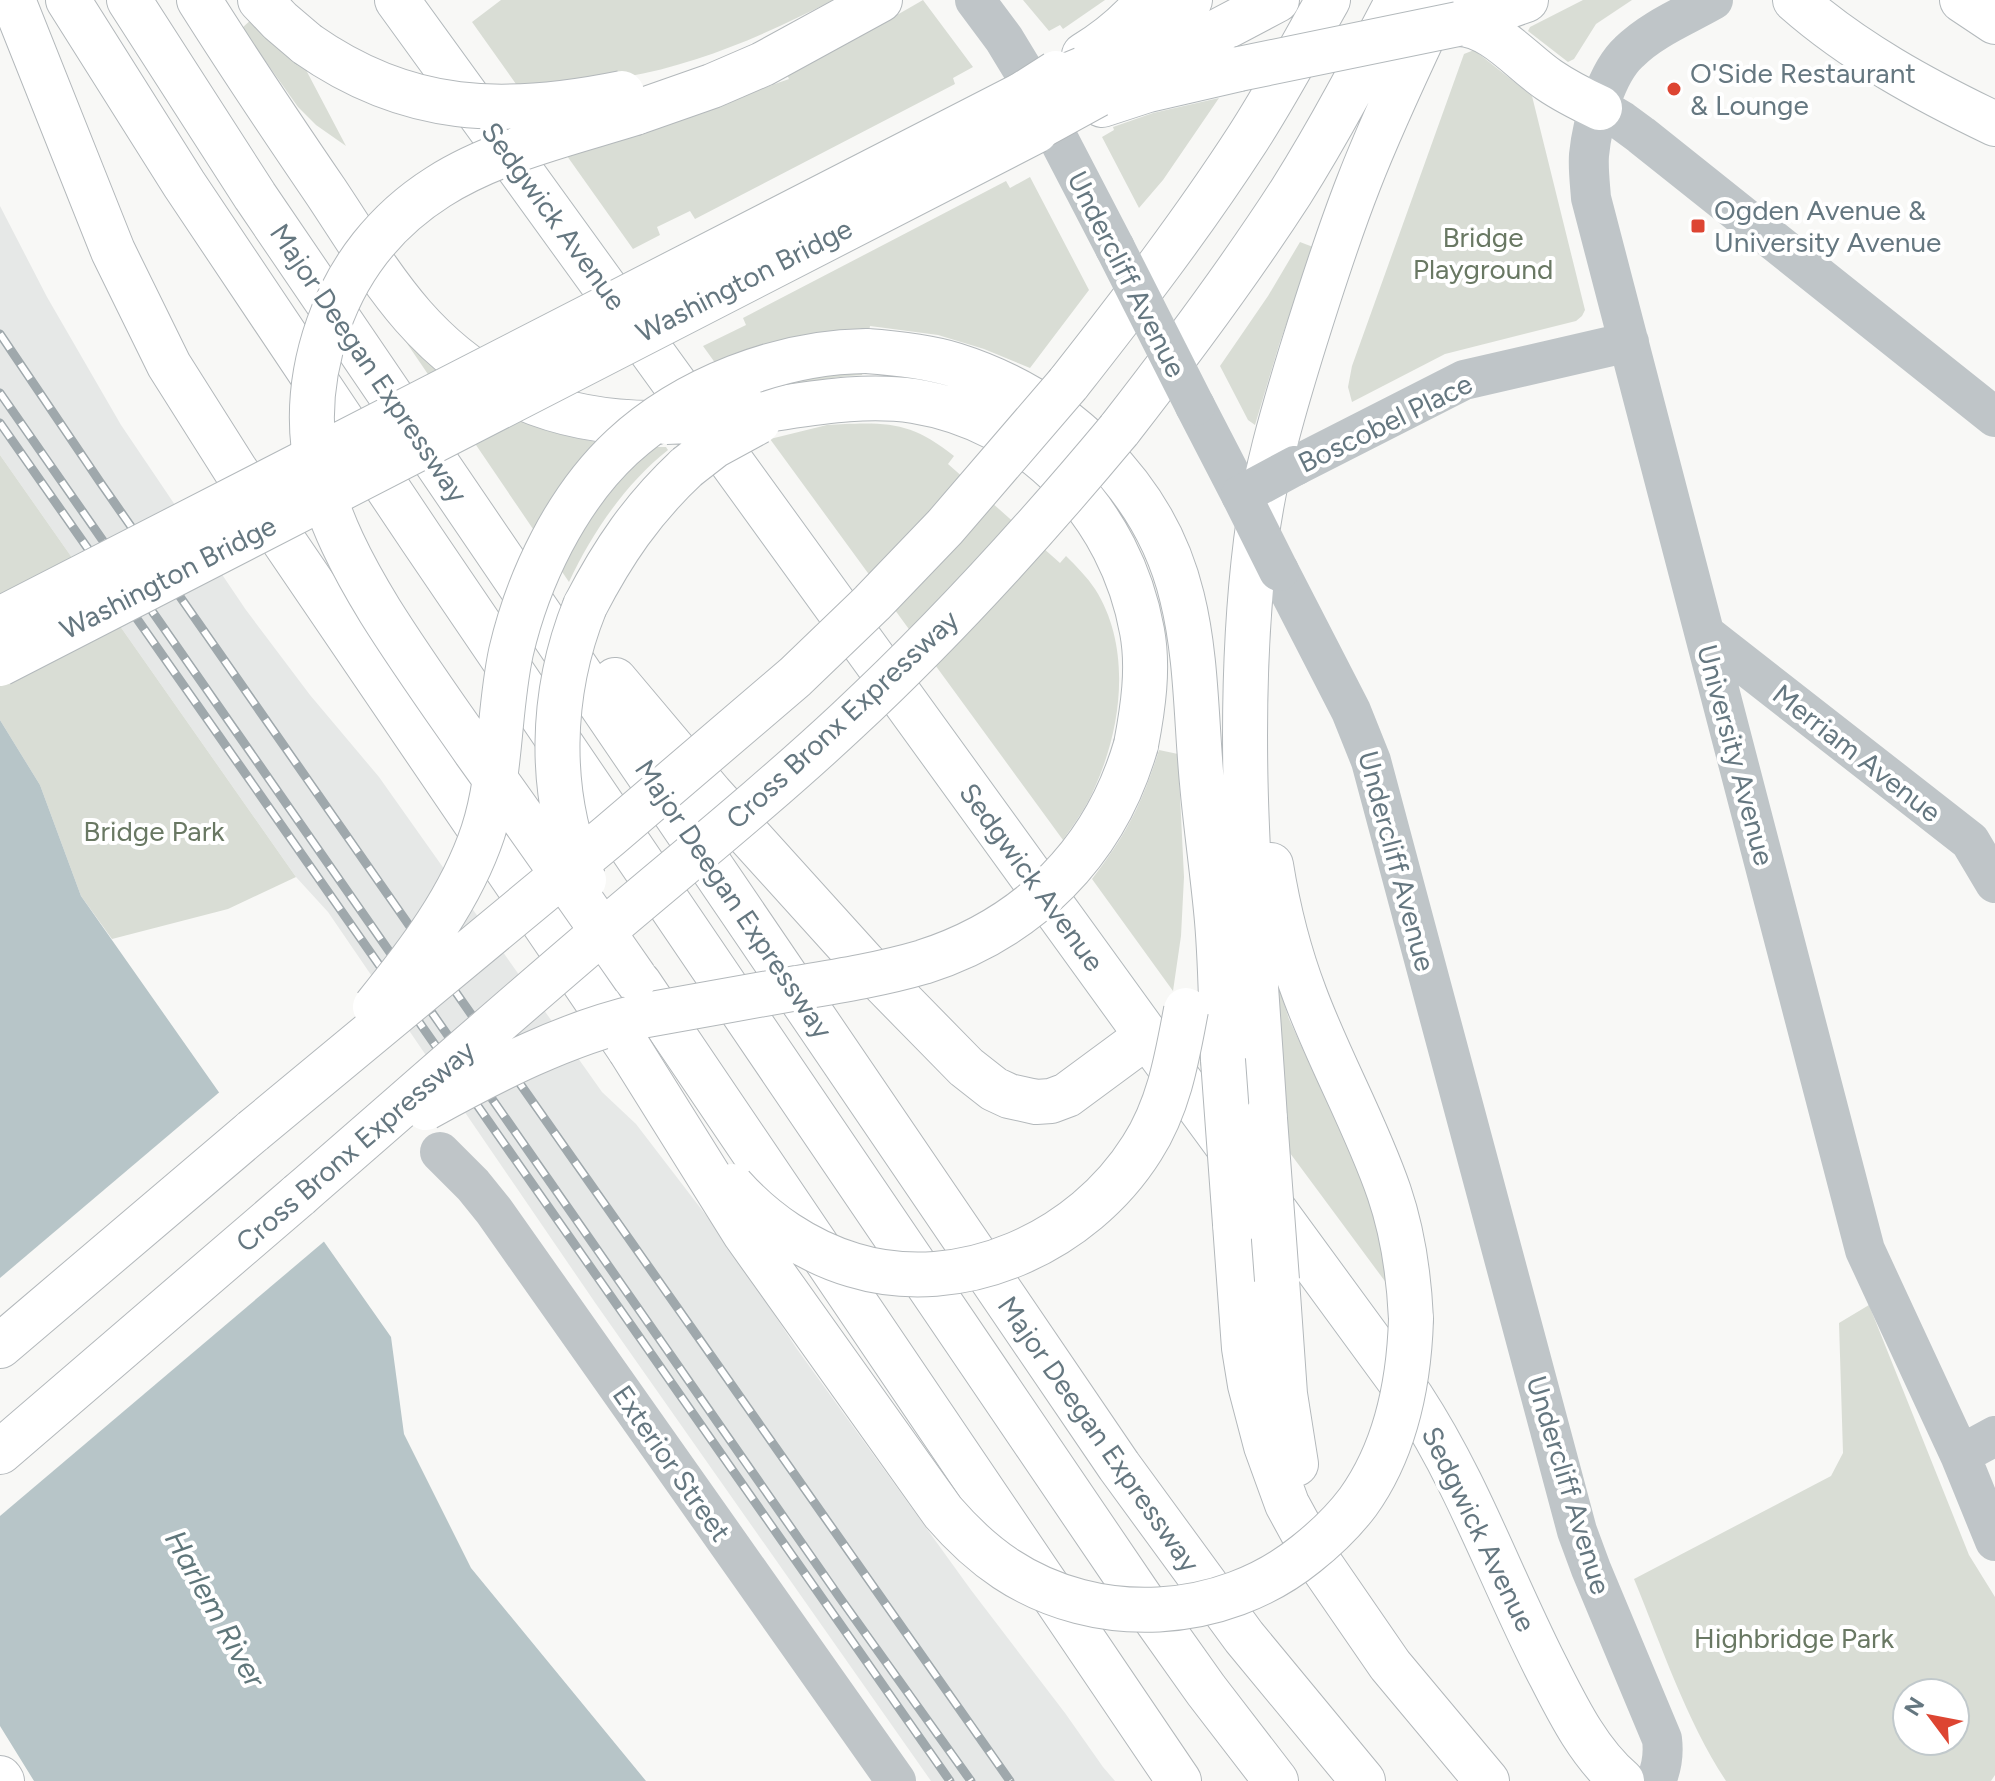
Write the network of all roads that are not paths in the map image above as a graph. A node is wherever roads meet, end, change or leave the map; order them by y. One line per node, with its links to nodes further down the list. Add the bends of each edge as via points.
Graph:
1 (13, 0): 39 (main road, bridge, via 113,251 169,365)
2 (68, 0): 51 (main road, Major Deegan Expressway, via 421,538 1140,1597)
3 (129, 0): 29 (main road, Major Deegan Expressway, via 255,196)
4 (199, 0): 26 (main road, bridge, via 387,282 447,349 493,384 539,406 607,420)
5 (260, 0): 21 (main road, bridge, via 307,44 338,64 408,94 477,107 599,98)
6 (397, 0): 38 (main road, Sedgwick Avenue)
7 (975, 0): 28 (street, Undercliff Avenue, bridge, via 1021,67)
8 (1148, 0): 20 (main road)
9 (1190, 0): 20 (main road, via 1109,57)
10 (1277, 0): 24 (main road, bridge)
11 (1328, 0): 40 (main road, bridge, via 1221,179 1147,282 1068,384 936,537 795,677)
12 (1398, 0): 42 (main road, Cross Bronx Expressway, bridge, via 1291,191 1217,299 1119,430 962,608 779,782)
13 (1526, 0): 18 (main road, Washington Bridge, via 1495,13)
14 (1713, 0): 22 (street, University Avenue, via 1627,53)
15 (1795, 0): 23 (main road, via 1872,58)
16 (1962, 0): 19 (main road)
17 (870, 5): 21 (main road, via 712,86)
18 (1449, 12): 22 (main road, via 1488,32 1555,85); 24 (main road, Washington Bridge, bridge, via 1148,90); 33 (main road, via 1373,146 1322,283 1271,460 1256,540)
19 (1995, 22)
20 (1080, 64): 30 (main road, Washington Bridge, bridge)
21 (632, 103): 37 (main road, bridge, via 477,166 438,187 395,221 358,263 331,317 318,359 311,417 324,498 364,584)
22 (1600, 108): 25 (street, University Avenue, via 1589,154 1591,198); 27 (street)
23 (1995, 124)
24 (1002, 147): 32 (main road, Washington Bridge, bridge)
25 (1629, 342): 28 (street, Boscobel Place, bridge, via 1464,380); 31 (street, University Avenue)
26 (755, 417): 37 (main road, bridge, via 701,455 640,516 585,606 564,674 557,746 566,829 592,898); 42 (main road, bridge, via 857,398 953,410 1019,442 1075,489 1108,537 1143,631 1145,671 1136,745 1107,817 1052,887 994,930 948,952 898,968 641,1016 576,1035 500,1068 414,1115)
27 (1995, 417)
28 (1241, 495): 55 (street, Undercliff Avenue, bridge, via 1371,761 1577,1531 1662,1739)
29 (488, 536): 38 (main road, via 854,952 980,1078 1009,1096 1051,1101 1081,1086); 52 (main road, Major Deegan Expressway, via 1119,1466 1244,1637)
30 (0, 619)
31 (1705, 634): 35 (street, Merriam Avenue); 46 (street, University Avenue, via 1865,1250)
32 (0, 664)
33 (1246, 668): 39 (main road, bridge, via 1254,763 1290,949 1306,999 1390,1193 1404,1250 1411,1319 1401,1403 1375,1475 1345,1518 1278,1574 1190,1607 1120,1609 1043,1588 974,1544 943,1512 752,1245); 48 (main road, bridge, via 1246,800 1285,1394 1302,1486 1333,1567)
34 (1202, 784): 39 (main road, bridge, via 1197,918 1186,1010 1160,1115 1119,1179 1093,1206 1064,1229 1013,1256 941,1273 905,1274 852,1265 816,1250 744,1199 702,1151); 40 (main road, bridge, via 1191,649 1175,570 1139,499 1096,448 1050,411 1002,384 930,358 846,351 799,358 729,380 687,401 623,446 572,509 525,604 506,682 489,812 468,871 418,952 363,1022); 48 (main road, bridge, via 1217,922 1247,1365 1287,1504)
35 (1982, 834): 36 (street, Merriam Avenue)
36 (1995, 883)
37 (635, 978): 50 (main road)
38 (1147, 1036): 54 (main road, Sedgwick Avenue, via 1430,1425 1561,1696 1596,1753)
39 (630, 1050)
40 (253, 1131): 43 (main road)
41 (440, 1152): 49 (street, Exterior Street, via 494,1211)
42 (299, 1195): 45 (main road, Cross Bronx Expressway)
43 (0, 1346)
44 (1995, 1436): 46 (street)
45 (0, 1452)
46 (1960, 1455): 47 (street, University Avenue)
47 (1995, 1541)
48 (1364, 1628): 53 (main road)
49 (896, 1781)
50 (1179, 1781)
51 (1276, 1781)
52 (1363, 1781)
53 (1487, 1781)
54 (1622, 1781)
55 (1656, 1781)

